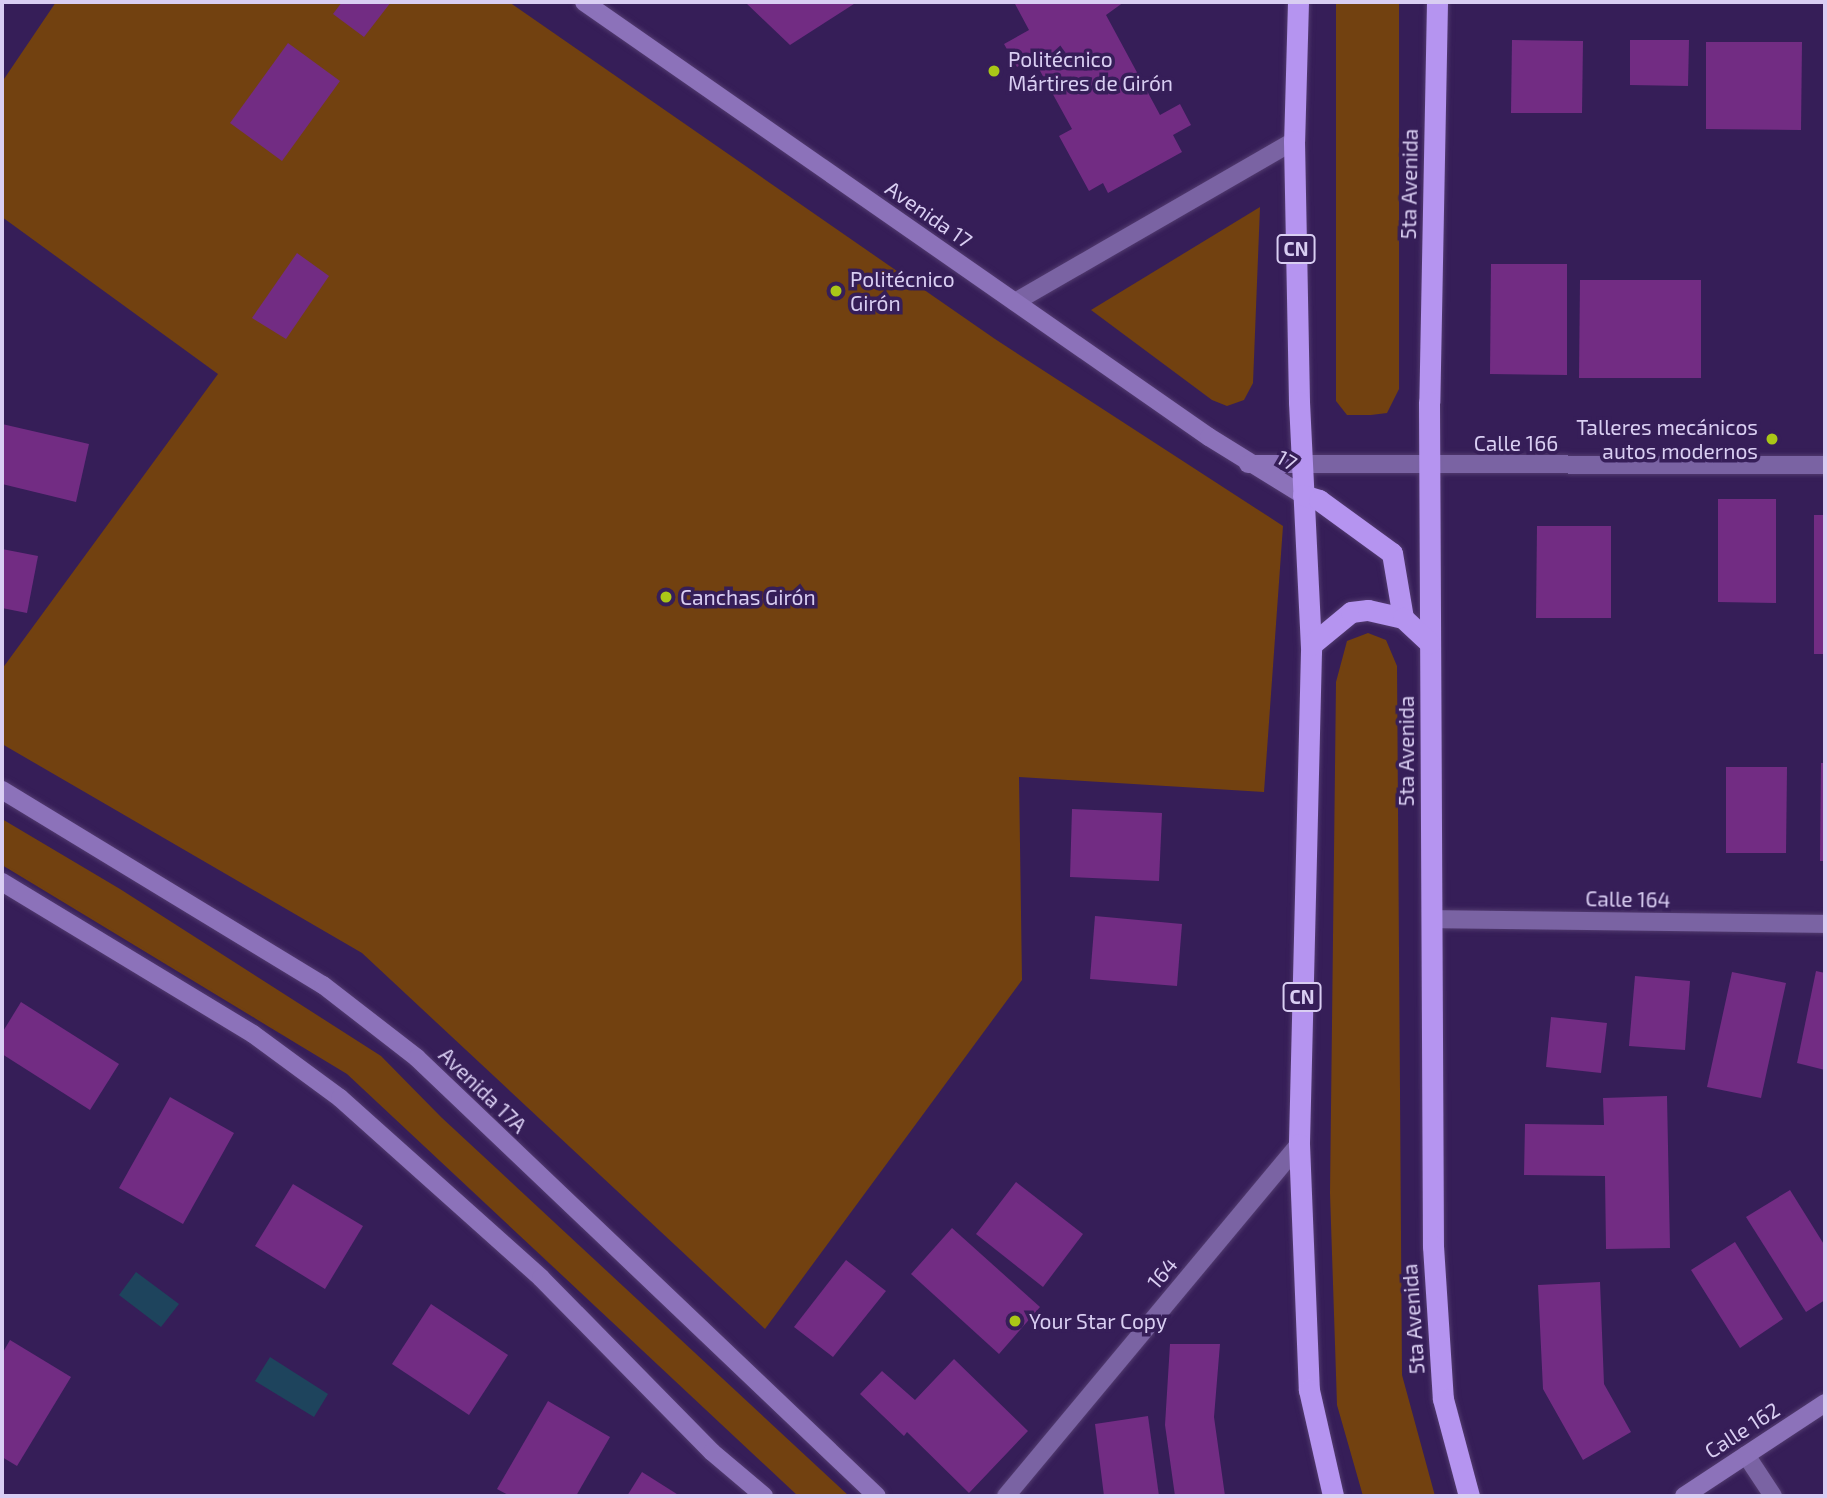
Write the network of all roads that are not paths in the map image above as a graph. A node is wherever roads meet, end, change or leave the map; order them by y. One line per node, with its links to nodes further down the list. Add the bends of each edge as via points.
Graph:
1 (584, 2): 5 (main road, Avenida 17)
2 (1298, 2): 4 (highway, CN)
3 (1437, 2): 9 (highway, 5ta Avenida)
4 (1294, 141): 5 (street); 7 (highway, CN)
5 (1015, 302): 6 (main road, Avenida 17)
6 (1248, 464): 7 (main road, Calle 166); 10 (main road, 17)
7 (1301, 464): 9 (street, Calle 166); 10 (highway, CN)
8 (1825, 465): 9 (street, Calle 166)
9 (1429, 466): 12 (highway, 5ta Avenida)
10 (1303, 495): 11 (highway, via 1319,500 1392,552); 13 (highway, CN)
11 (1403, 618): 12 (highway); 13 (highway, via 1386,611 1351,612)
12 (1430, 643): 16 (highway, 5ta Avenida)
13 (1311, 645): 18 (highway, CN)
14 (2, 790): 22 (main road, Avenida 17A, via 323,985 417,1058)
15 (2, 882): 21 (main road, via 253,1034 340,1098 541,1278 712,1452)
16 (1431, 919): 17 (street, Calle 164); 25 (highway, 5ta Avenida, via 1433,1246 1443,1399)
17 (1825, 924)
18 (1298, 1143): 23 (street, 164); 24 (highway, CN, via 1309,1390)
19 (1825, 1403): 20 (main road, Calle 162)
20 (1746, 1455): 26 (main road, Calle 162); 27 (street)
21 (764, 1496)
22 (877, 1496)
23 (1006, 1496)
24 (1333, 1496)
25 (1469, 1496)
26 (1684, 1496)
27 (1773, 1496)

